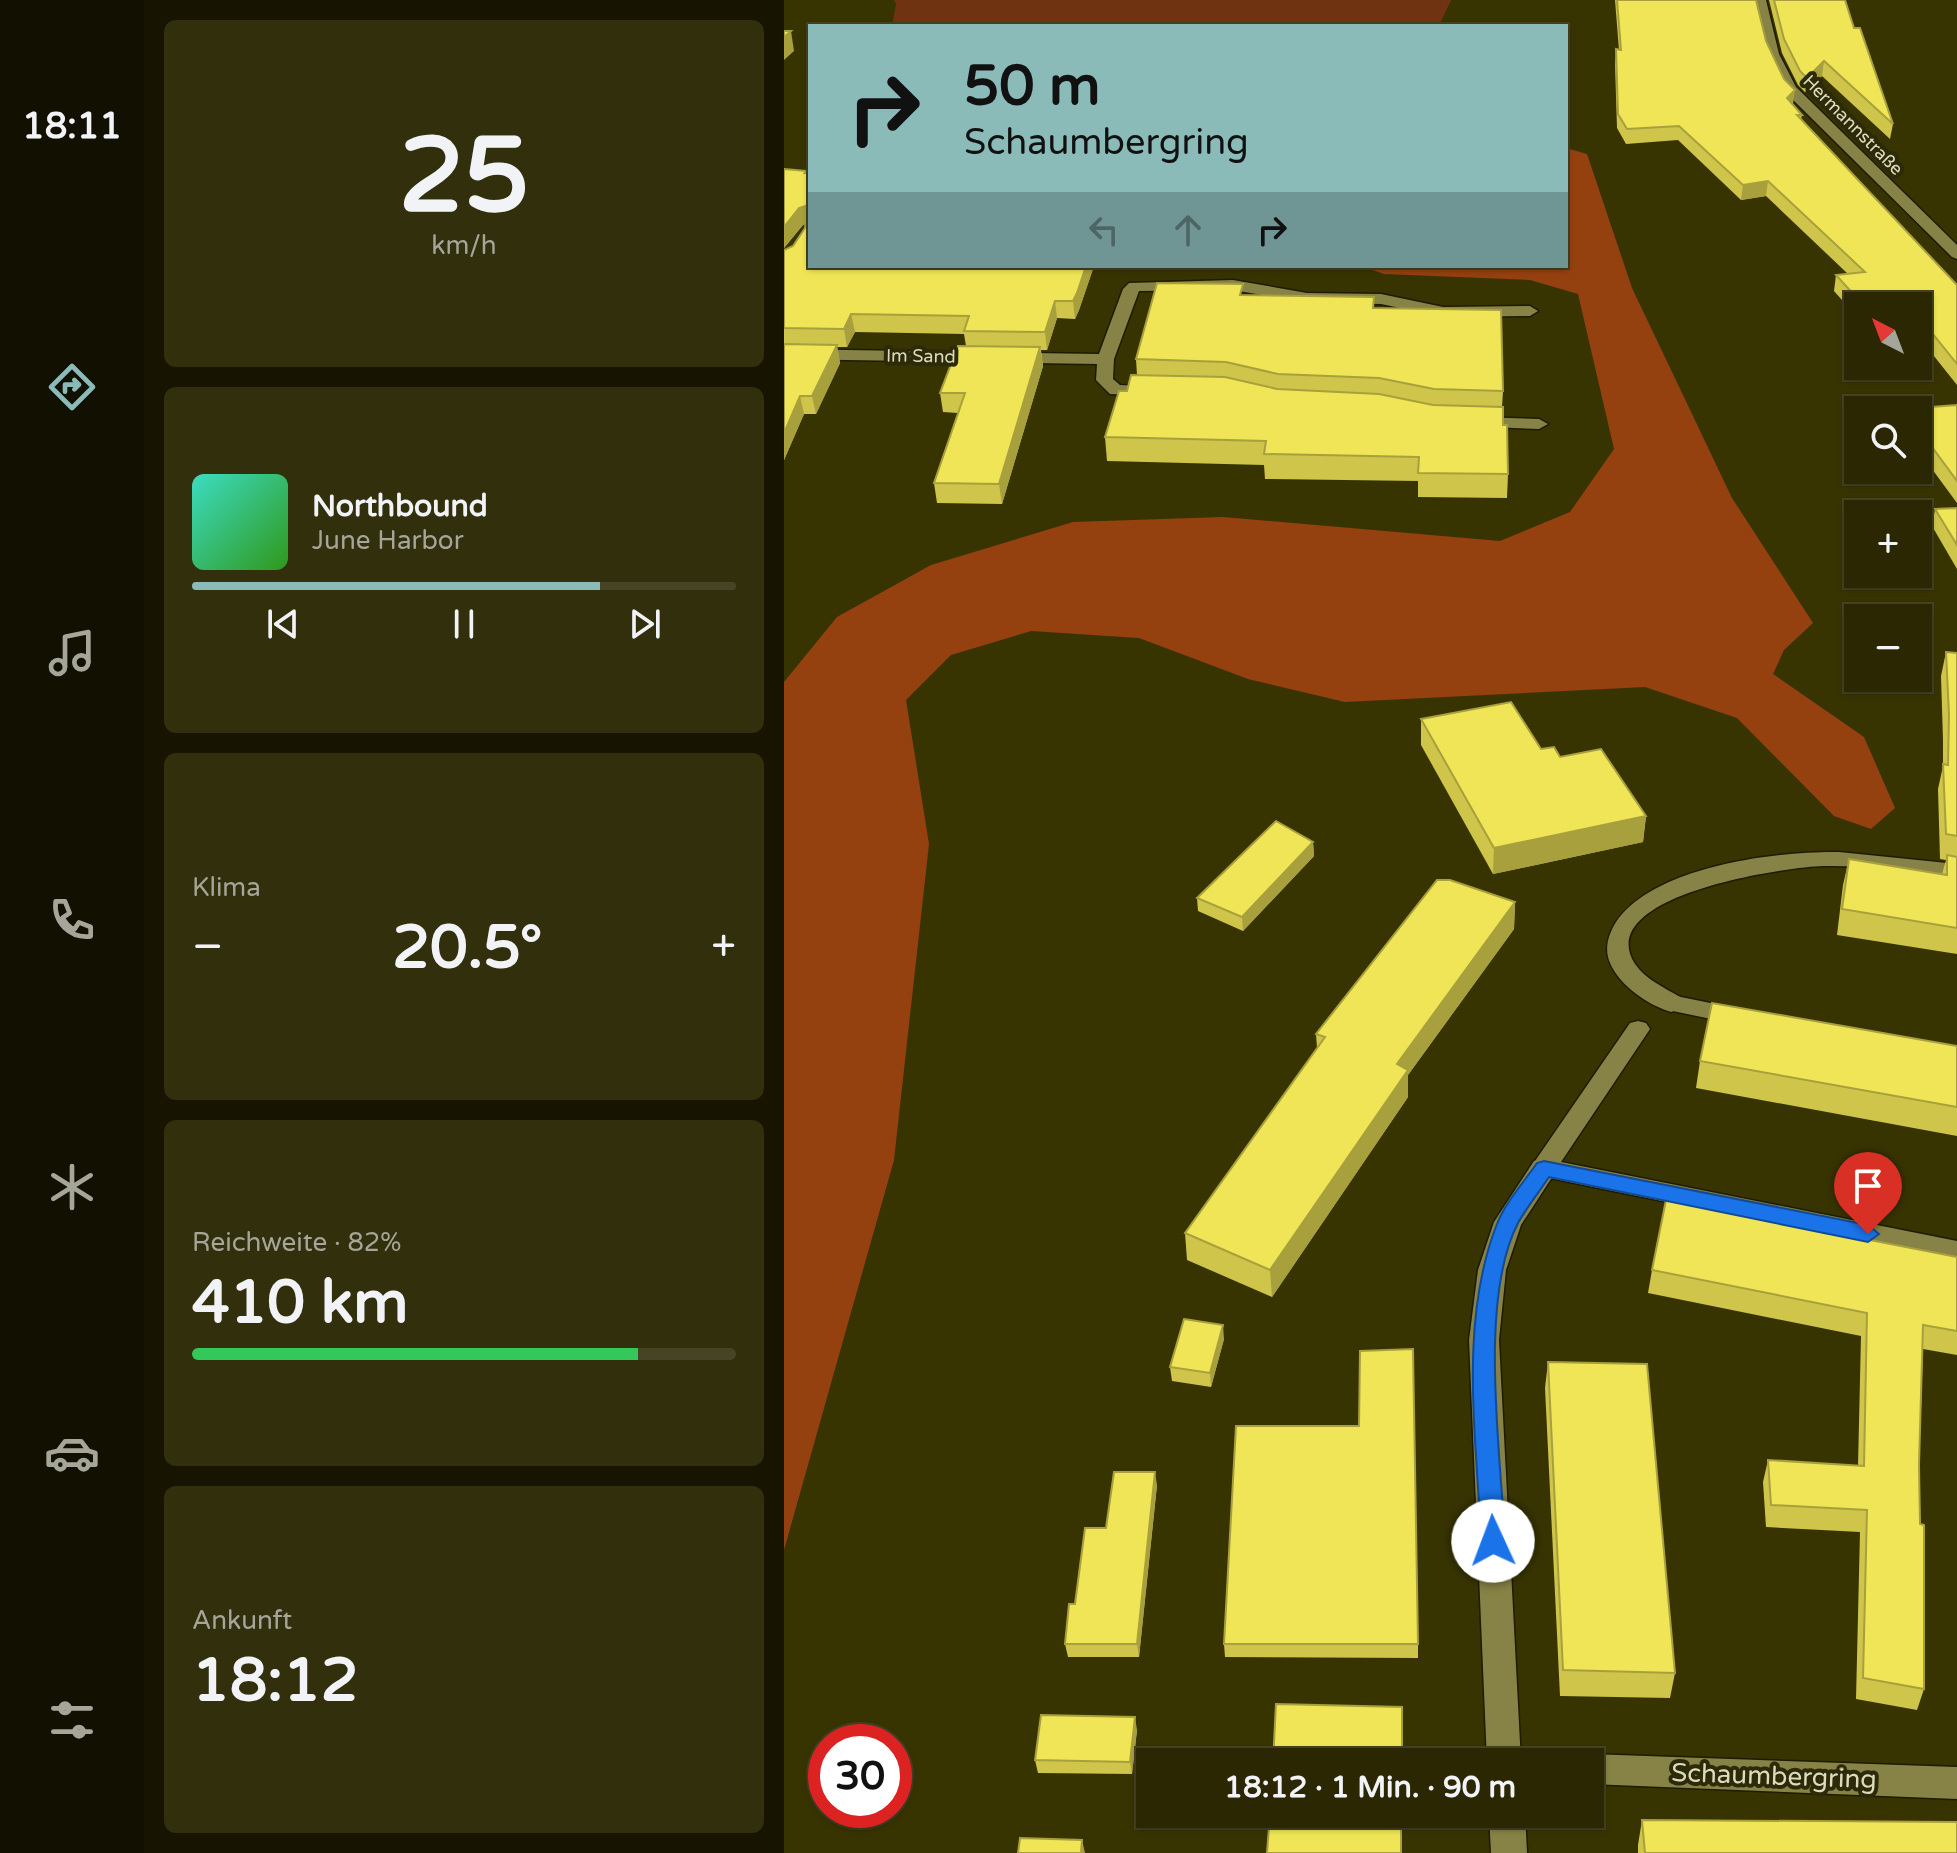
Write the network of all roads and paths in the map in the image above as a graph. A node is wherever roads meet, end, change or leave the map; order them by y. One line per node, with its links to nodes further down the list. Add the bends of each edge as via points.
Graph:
1 (1760, 0): 2 (street, Hermannstraße, via 1773,54 1790,89)
2 (1957, 254)
3 (1530, 311): 5 (street, via 1443,312 1362,297 1307,298 1233,285 1156,284 1131,289)
4 (784, 354): 5 (street, Im Sand)
5 (1106, 359): 6 (street, via 1104,380 1116,390)
6 (1182, 392)
7 (1452, 422): 8 (street)
8 (1539, 424)
9 (1957, 872): 10 (street, via 1824,859 1761,864 1663,894 1626,919 1616,947 1622,968)
10 (1671, 1003): 11 (lane)
11 (1768, 1021)
12 (1638, 1029): 13 (lane)
13 (1544, 1168): 14 (lane); 15 (street, via 1508,1222 1492,1270 1484,1340)
14 (1957, 1251)
15 (1503, 1748)
16 (1604, 1770): 17 (lane, Schaumbergring)
17 (1957, 1783)
18 (1508, 1828): 19 (street)
19 (1509, 1853)

